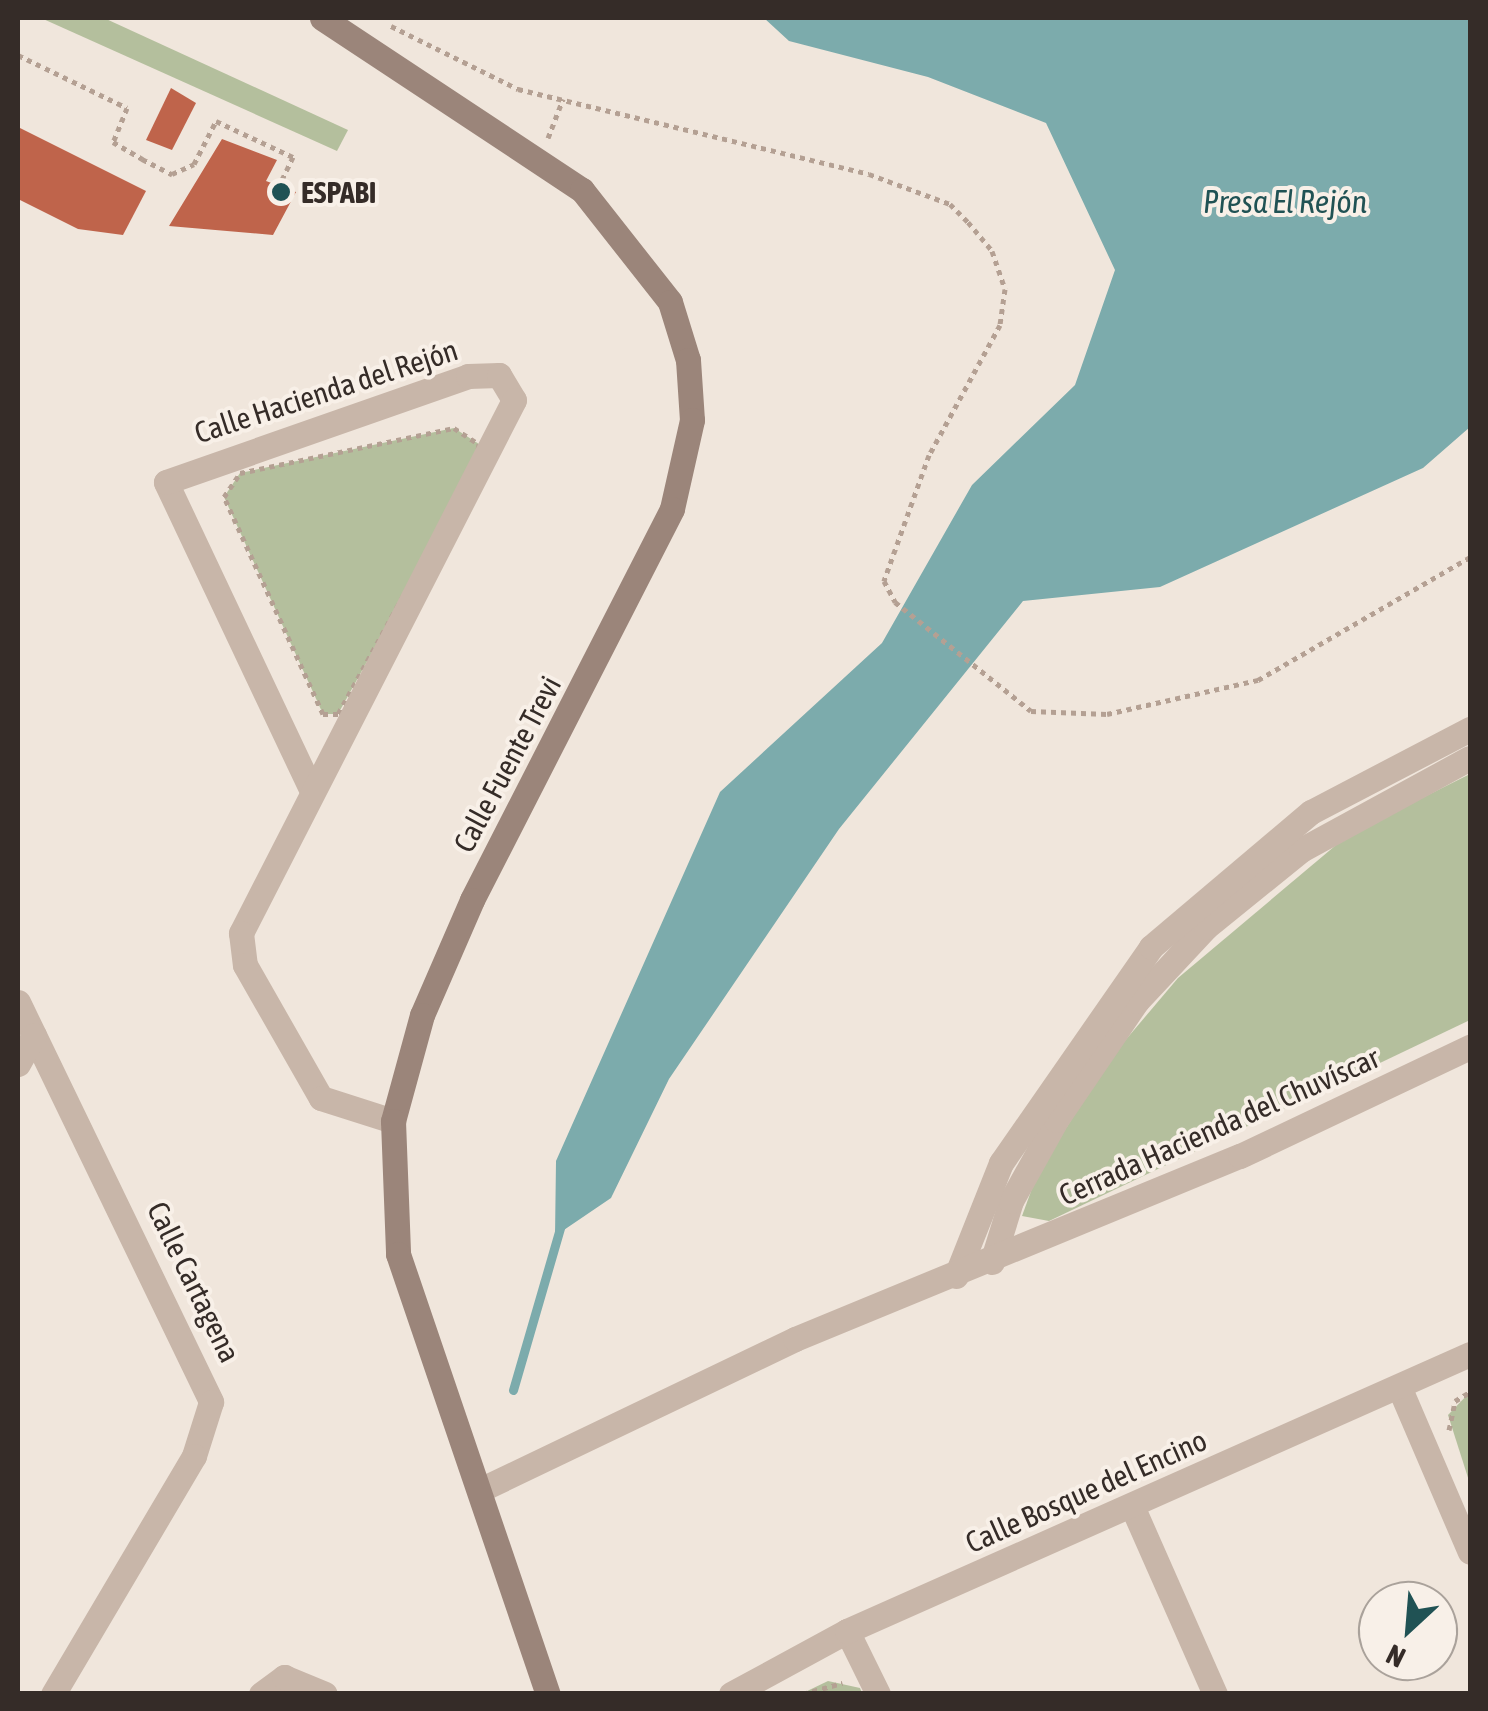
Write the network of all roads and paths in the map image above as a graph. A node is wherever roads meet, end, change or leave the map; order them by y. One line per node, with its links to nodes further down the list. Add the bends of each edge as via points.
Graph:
1 (322, 18): 5 (street, Calle Fuente Trevi)
2 (375, 18): 4 (path, via 518,88)
3 (18, 55): 6 (path, via 128,108 113,142 142,159 172,174 194,164 216,121 293,157)
4 (562, 99): 5 (path); 7 (path, via 870,174 950,204 992,251 1005,289 1000,325 886,556 895,602 1032,711 1107,714 1258,680)
5 (540, 159): 16 (street, Calle Fuente Trevi, via 631,241 670,302 688,360 692,420 672,509 472,900 422,1015)
6 (279, 186)
7 (1470, 557)
8 (338, 714): 8 (path, via 476,464 479,444 454,428 240,473 224,497 312,700)
9 (1470, 729): 18 (street, via 1311,812 1151,947 1001,1163)
10 (1470, 758): 17 (street, Cerrada Hacienda del Chuvíscar, via 1301,850 1206,926 1083,1078 1024,1174)
11 (310, 788): 11 (street, Calle Hacienda del Rejón, via 514,400 500,376 468,376 166,482); 16 (street, Calle Hacienda del Rejón, via 240,953 326,1104)
12 (18, 1002): 13 (street, Calle Cartagena)
13 (34, 1035): 15 (street); 29 (street, Calle Cartagena, via 211,1402 194,1456)
14 (1470, 1046): 17 (street, Cerrada Hacienda del Chuvíscar)
15 (18, 1064)
16 (393, 1120): 23 (street, Calle Fuente Trevi, via 398,1254)
17 (992, 1262): 18 (street, Cerrada Hacienda del Chuvíscar)
18 (956, 1276): 23 (street, Cerrada Hacienda del Chuvíscar, via 796,1339)
19 (1470, 1354): 20 (street, Calle Bosque del Encino)
20 (1400, 1389): 24 (street, Calle Bosque del Encino); 25 (street)
21 (1470, 1392): 22 (path, via 1448,1415)
22 (1450, 1436)
23 (484, 1488): 32 (street, Calle Fuente Trevi)
24 (1132, 1506): 26 (street, Calle Bosque del Encino); 34 (street)
25 (1470, 1552)
26 (848, 1630): 27 (street, Calle Bosque del Encino); 28 (street)
27 (740, 1691)
28 (869, 1691): 33 (path, via 828,1681)
29 (53, 1694)
30 (261, 1694): 31 (street, via 284,1678)
31 (325, 1694)
32 (548, 1694)
33 (803, 1694)
34 (1215, 1694)

